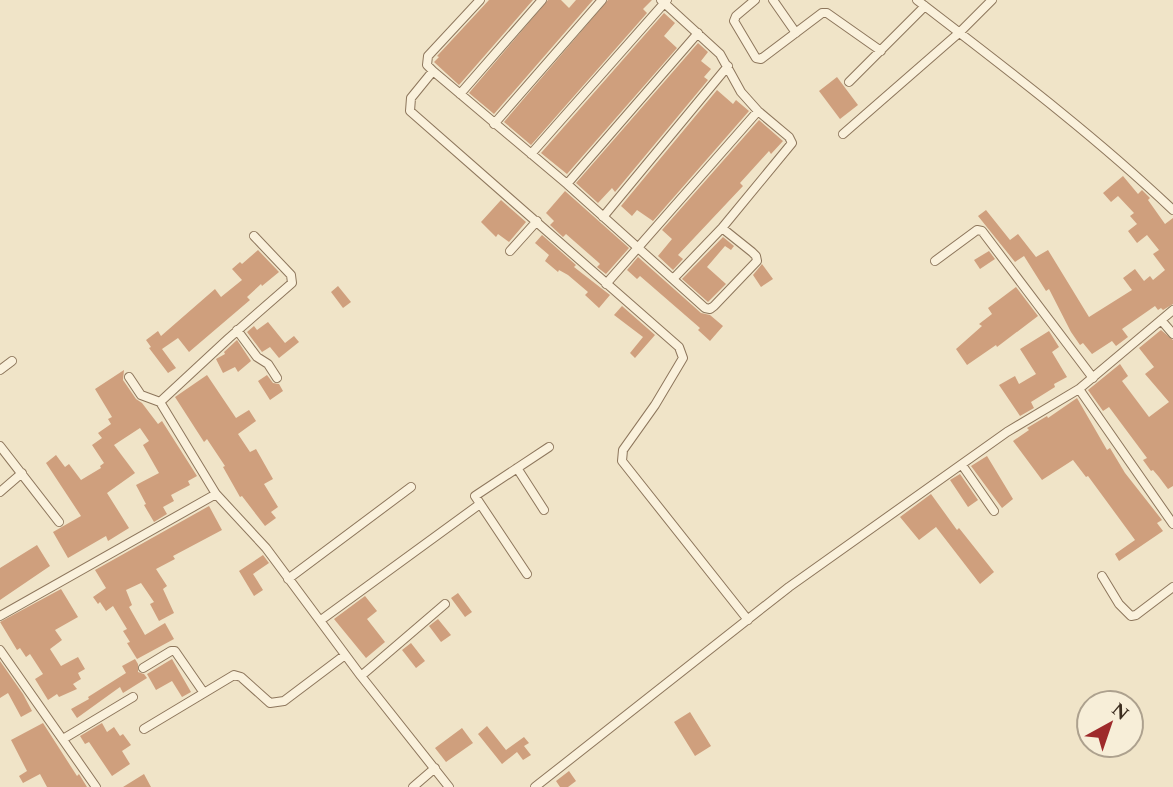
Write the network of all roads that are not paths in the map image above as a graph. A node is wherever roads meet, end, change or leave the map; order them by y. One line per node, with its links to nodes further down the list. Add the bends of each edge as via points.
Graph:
1 (480, 0): 15 (street, via 428,56 427,65)
2 (542, 0): 17 (street)
3 (602, 0): 19 (street)
4 (755, 0): 12 (street, via 734,21 756,58)
5 (773, 0): 12 (street)
6 (917, 0): 9 (street)
7 (992, 0): 10 (street)
8 (664, 1): 11 (street); 21 (street)
9 (925, 6): 10 (street); 13 (street)
10 (960, 32): 20 (street); 23 (street)
11 (698, 33): 14 (street); 22 (street)
12 (796, 33): 13 (street, via 827,13)
13 (881, 51): 16 (street)
14 (728, 66): 18 (street, via 741,92); 24 (street)
15 (433, 71): 17 (street); 25 (street, via 411,98 410,111)
16 (849, 82)
17 (460, 93): 19 (street)
18 (758, 111): 26 (street, via 792,143); 28 (street)
19 (494, 124): 21 (street)
20 (843, 134)
21 (531, 154): 22 (street)
22 (567, 184): 24 (street)
23 (1173, 210)
24 (603, 217): 28 (street)
25 (537, 221): 29 (street); 32 (street)
26 (722, 228): 31 (street); 31 (street, via 757,261 723,297 705,308)
27 (254, 236): 35 (street, via 293,279)
28 (638, 249): 31 (street); 32 (street)
29 (510, 251)
30 (935, 261): 41 (street, via 977,230 982,231)
31 (673, 279)
32 (606, 284): 64 (street, via 683,353 624,450 622,461)
33 (1173, 310): 34 (street)
34 (1161, 320): 36 (street); 41 (street)
35 (237, 330): 40 (street); 43 (street)
36 (1173, 334)
37 (12, 361): 38 (street)
38 (0, 370)
39 (129, 377): 43 (street, via 141,395)
40 (277, 378)
41 (1093, 378): 42 (street)
42 (1079, 389): 46 (street); 56 (street)
43 (160, 402): 51 (street)
44 (0, 446): 48 (street)
45 (549, 447): 47 (street)
46 (962, 465): 54 (street); 64 (street)
47 (517, 468): 52 (street, via 475,496); 53 (street)
48 (22, 473): 50 (street); 55 (street)
49 (411, 486): 59 (street)
50 (0, 492)
51 (216, 494): 59 (street); 62 (street)
52 (480, 504): 57 (street); 63 (street)
53 (544, 510)
54 (994, 512)
55 (60, 522)
56 (1173, 524)
57 (527, 574)
58 (1101, 576): 60 (street, via 1131,616)
59 (288, 579): 63 (street)
60 (1173, 587)
61 (444, 604): 68 (street)
62 (0, 616)
63 (321, 620): 66 (street)
64 (748, 620): 77 (street)
65 (0, 650): 72 (street)
66 (345, 654): 68 (street); 69 (street, via 277,703 270,703 234,675)
67 (143, 668): 69 (street, via 175,651)
68 (361, 676): 73 (street)
69 (204, 693): 71 (street)
70 (133, 696): 72 (street)
71 (144, 729)
72 (63, 739): 74 (street)
73 (435, 768): 75 (street); 76 (street)
74 (96, 787)
75 (413, 787)
76 (449, 787)
77 (536, 787)

